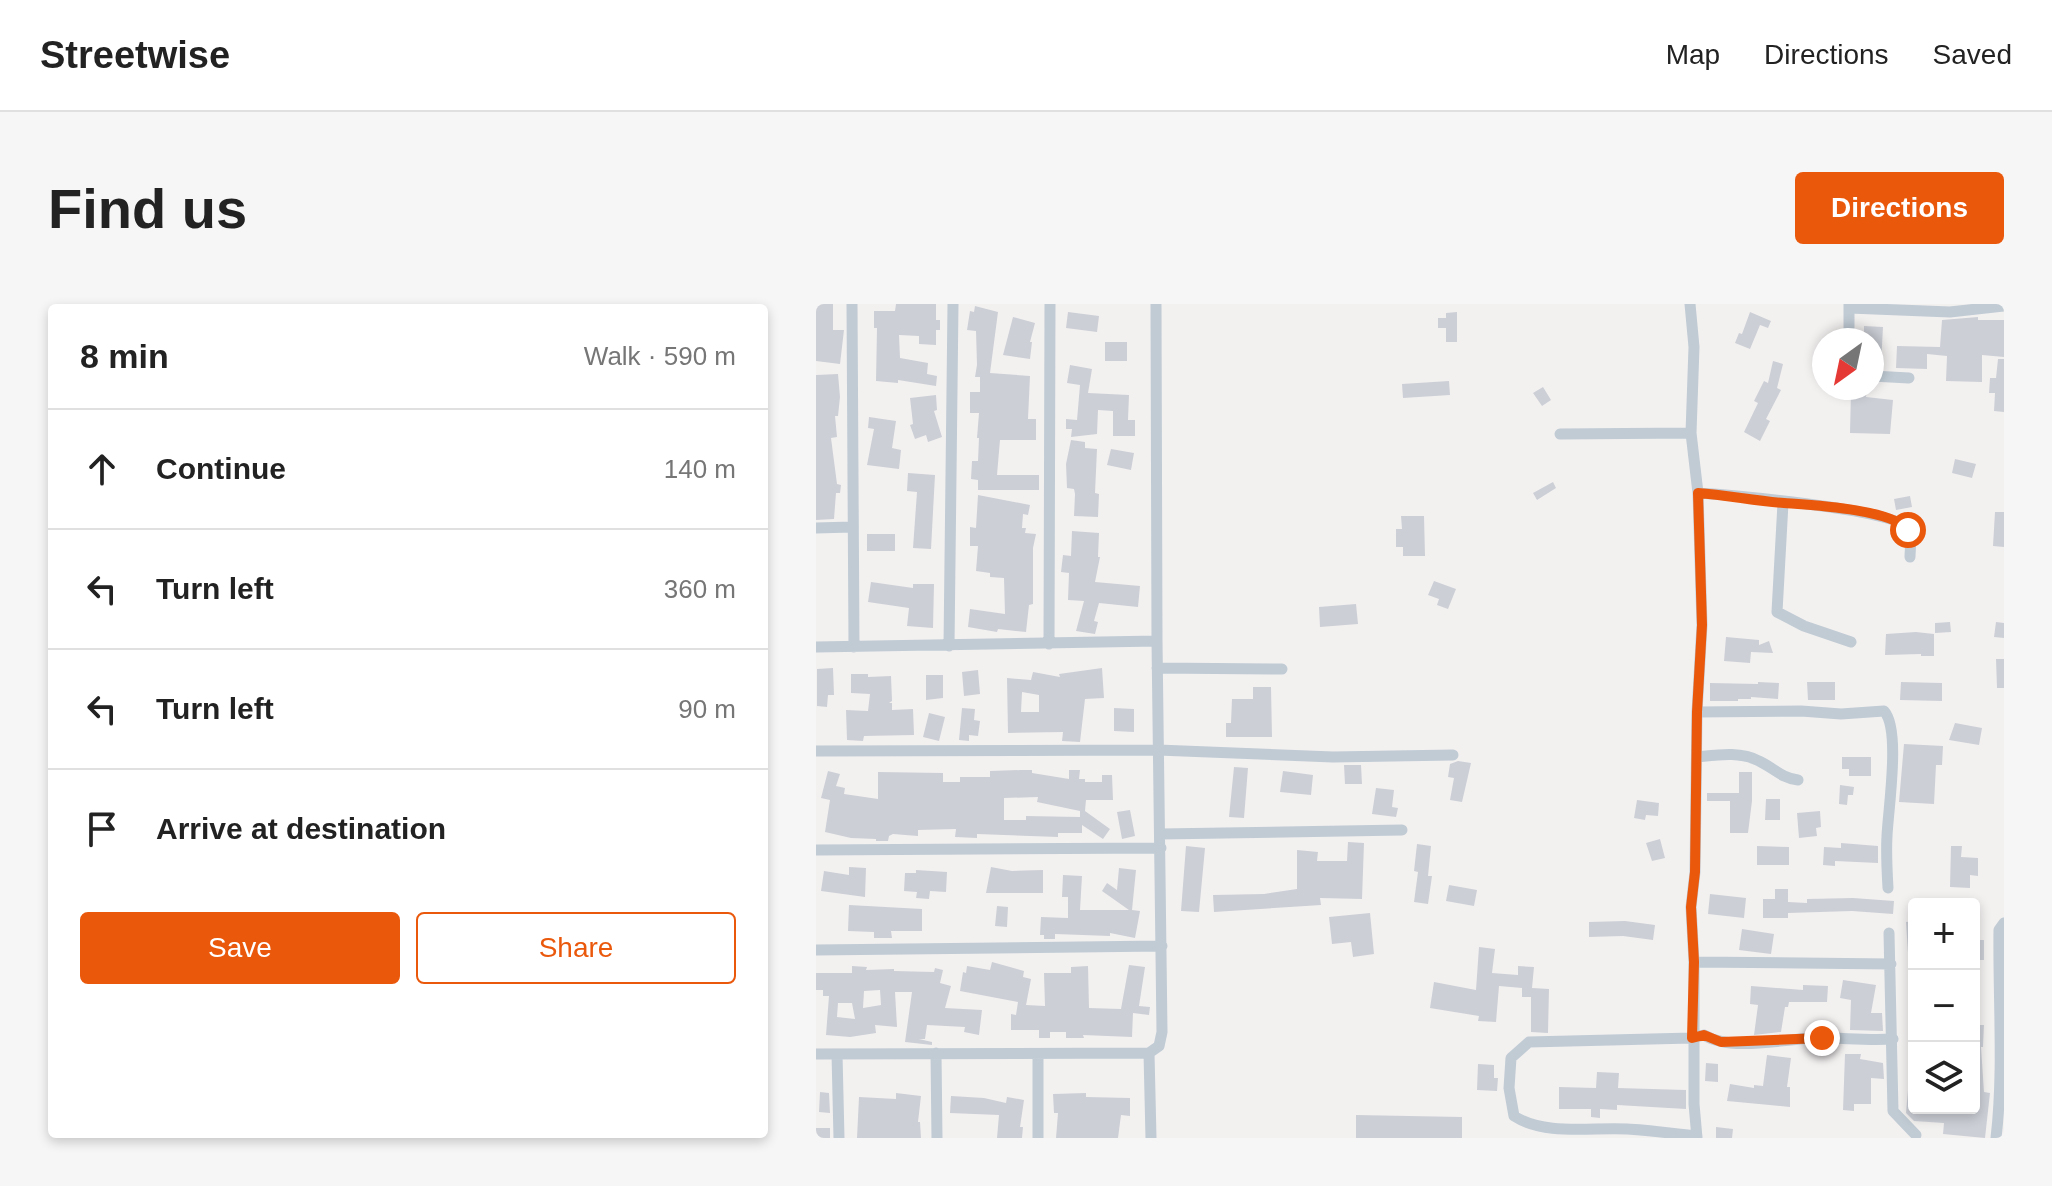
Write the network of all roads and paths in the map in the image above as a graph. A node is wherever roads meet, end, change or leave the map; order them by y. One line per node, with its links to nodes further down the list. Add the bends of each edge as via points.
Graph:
1 (852, 304): 15 (street)
2 (953, 304): 21 (street)
3 (1050, 304): 20 (street)
4 (1156, 304): 18 (street)
5 (1690, 304): 11 (street)
6 (1849, 306): 7 (street, via 1950,312); 8 (street)
7 (2004, 306)
8 (1849, 328)
9 (1884, 377): 10 (street)
10 (1909, 378)
11 (1691, 433): 12 (street); 13 (street)
12 (1560, 434)
13 (1698, 493): 14 (street); 26 (street, via 1702,625)
14 (1783, 503): 17 (street, via 1817,504 1899,522 1908,530); 19 (street, via 1777,612)
15 (852, 527): 16 (street); 23 (street)
16 (816, 528)
17 (1910, 557)
18 (1157, 641): 20 (street); 24 (street)
19 (1851, 642)
20 (1049, 644): 21 (street)
21 (949, 646): 23 (street)
22 (816, 647): 23 (street)
23 (854, 647)
24 (1157, 668): 25 (street); 27 (street)
25 (1282, 669)
26 (1697, 712): 30 (street); 36 (street, via 1884,711 1890,717 1892,745)
27 (1158, 750): 28 (street); 29 (street, via 1333,757); 33 (street)
28 (816, 751)
29 (1453, 755)
30 (1697, 757): 31 (street, via 1729,754 1758,760 1785,778); 41 (street)
31 (1798, 780)
32 (1402, 830): 33 (street)
33 (1161, 834): 34 (street)
34 (1161, 848): 35 (street); 39 (street)
35 (816, 850)
36 (1888, 888)
37 (2004, 923): 56 (street, via 1999,930)
38 (1889, 933): 42 (street)
39 (1162, 946): 40 (street); 46 (street, via 1162,1032 1159,1046)
40 (816, 950)
41 (1694, 962): 42 (street); 43 (street)
42 (1891, 964): 44 (street)
43 (1692, 1038): 44 (street); 51 (street); 51 (street, via 1529,1042 1511,1058 1509,1088 1514,1116 1540,1127)
44 (1893, 1039): 50 (street, via 1893,1111)
45 (936, 1053): 48 (street); 49 (street); 53 (street)
46 (1149, 1053): 49 (street); 55 (street)
47 (816, 1054): 48 (street)
48 (837, 1054): 52 (street)
49 (1038, 1054): 54 (street)
50 (1916, 1135)
51 (1697, 1137)
52 (839, 1138)
53 (937, 1138)
54 (1038, 1138)
55 (1151, 1138)
56 (1996, 1138)

